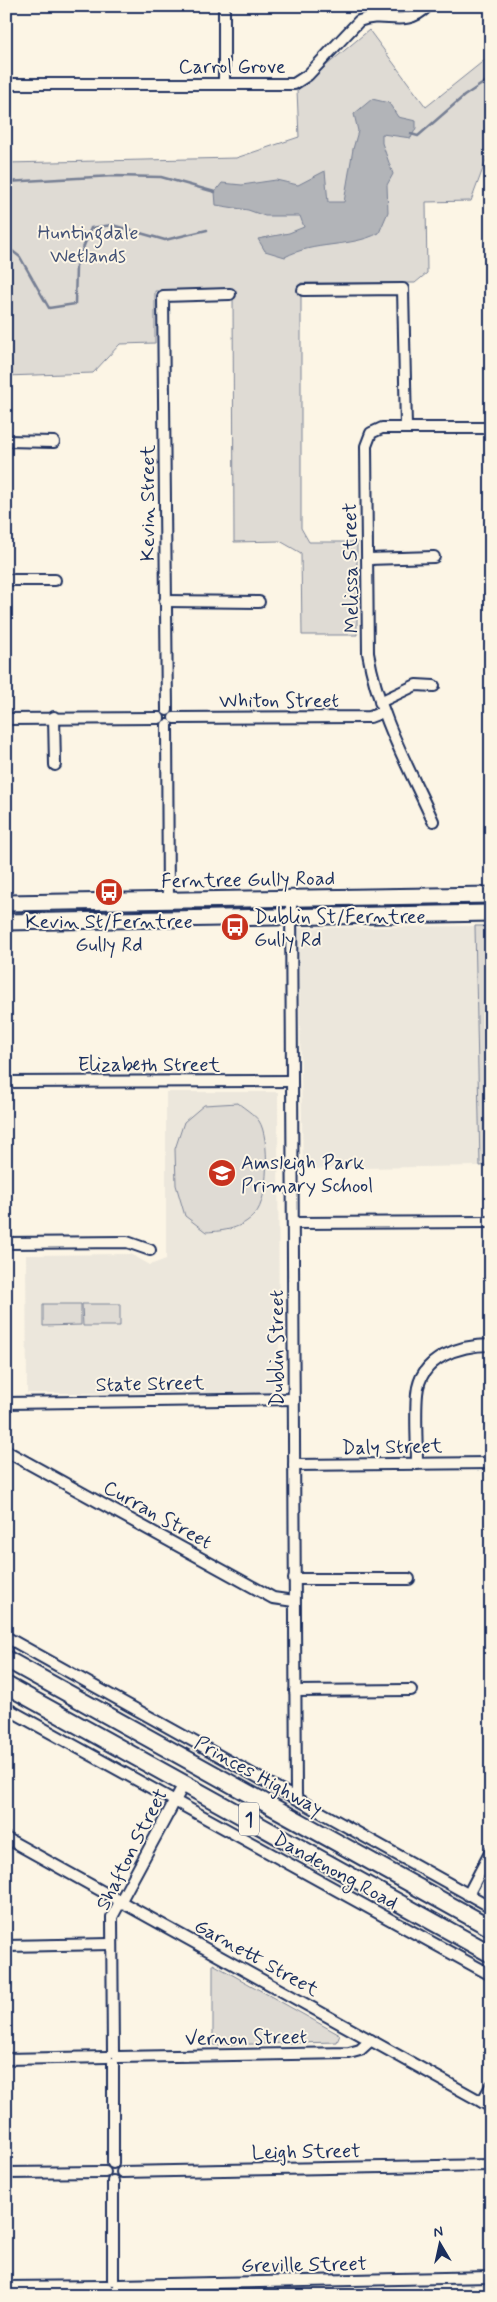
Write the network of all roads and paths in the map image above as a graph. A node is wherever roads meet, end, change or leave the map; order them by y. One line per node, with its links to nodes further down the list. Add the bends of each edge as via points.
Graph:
1 (224, 6): 5 (street)
2 (367, 6): 4 (street)
3 (428, 6): 4 (street, via 408,18)
4 (367, 18): 5 (street, Carrol Grove, via 359,21 301,81 294,84)
5 (224, 83): 6 (street, Carrol Grove)
6 (6, 84)
7 (303, 290): 9 (street, via 403,289)
8 (230, 294): 17 (street, Kevin Street, via 163,296)
9 (406, 427): 10 (street); 14 (street, Melissa Street, via 382,428 371,433 366,446)
10 (491, 428)
11 (6, 441): 12 (street)
12 (54, 442)
13 (434, 557): 14 (street)
14 (368, 559): 20 (street, Melissa Street, via 368,654)
15 (6, 580): 16 (street)
16 (55, 580)
17 (166, 601): 18 (street); 23 (street, Kevin Street)
18 (259, 602)
19 (434, 686): 20 (street, via 416,685)
20 (380, 702): 21 (street, Melissa Street)
21 (383, 712): 23 (street, Whiton Street, via 370,716); 26 (street, Melissa Street)
22 (54, 717): 23 (street, Whiton Street); 24 (street, Whiton Street); 25 (street)
23 (167, 718): 29 (street, Kevin Street)
24 (6, 719)
25 (55, 765)
26 (433, 820)
27 (491, 895): 28 (main road, Ferntree Gully Road)
28 (291, 899): 29 (main road, Ferntree Gully Road); 32 (street, Dublin Street)
29 (168, 901): 30 (main road, Ferntree Gully Road)
30 (6, 903)
31 (491, 914): 32 (main road, Ferntree Gully Road)
32 (292, 916): 33 (main road, Ferntree Gully Road); 34 (street, Dublin Street)
33 (6, 922)
34 (292, 1081): 35 (street, Elizabeth Street); 37 (street, Dublin Street)
35 (6, 1082)
36 (491, 1222): 37 (street)
37 (293, 1223): 41 (street, Dublin Street)
38 (6, 1243): 39 (street, via 127,1242)
39 (150, 1250)
40 (491, 1345): 45 (street, via 453,1350 436,1360 426,1372 417,1392)
41 (294, 1399): 42 (street, State Street); 46 (street, Dublin Street)
42 (6, 1403)
43 (6, 1450): 49 (street, Curran Street, via 274,1598)
44 (491, 1463): 45 (street, Daly Street)
45 (417, 1464): 46 (street, Daly Street)
46 (294, 1465): 47 (street, Dublin Street)
47 (294, 1579): 48 (street); 49 (street, Dublin Street)
48 (410, 1579)
49 (294, 1601): 54 (street, Dublin Street)
50 (6, 1637): 55 (street)
51 (6, 1659): 57 (highway, Princes Highway / 1)
52 (6, 1685): 58 (highway, 1)
53 (411, 1690): 54 (street)
54 (295, 1691): 59 (street, Dublin Street)
55 (130, 1706): 57 (street); 59 (street)
56 (6, 1708): 60 (street, Dandenong Road)
57 (120, 1722): 66 (highway, Princes Highway / 1)
58 (184, 1784): 60 (street, Shafton Street); 69 (highway, 1)
59 (296, 1797): 63 (street)
60 (175, 1802): 64 (street, Shafton Street); 70 (street, Dandenong Road)
61 (6, 1838): 64 (street, Garnett Street)
62 (491, 1851): 63 (street)
63 (468, 1895): 65 (street)
64 (120, 1901): 67 (street, Shafton Street, via 112,1917); 71 (street, Garnett Street)
65 (491, 1907)
66 (491, 1928)
67 (112, 1944): 68 (street); 72 (street, Shafton Street)
68 (6, 1946)
69 (491, 1954)
70 (491, 1975)
71 (371, 2040): 72 (street, Vernon Street, via 360,2050 349,2053); 75 (street, Garnett Street)
72 (112, 2057): 73 (street, Vernon Street); 76 (street, Shafton Street)
73 (6, 2059)
74 (491, 2086): 75 (street)
75 (486, 2105)
76 (113, 2163): 78 (street); 79 (street)
77 (491, 2164): 79 (street, Leigh Street)
78 (105, 2172): 80 (street); 81 (street, via 106,2177)
79 (122, 2172): 81 (street)
80 (6, 2173)
81 (113, 2181): 84 (street)
82 (490, 2277): 84 (street, Greville Street)
83 (6, 2287): 84 (street, Greville Street)
84 (114, 2288)

